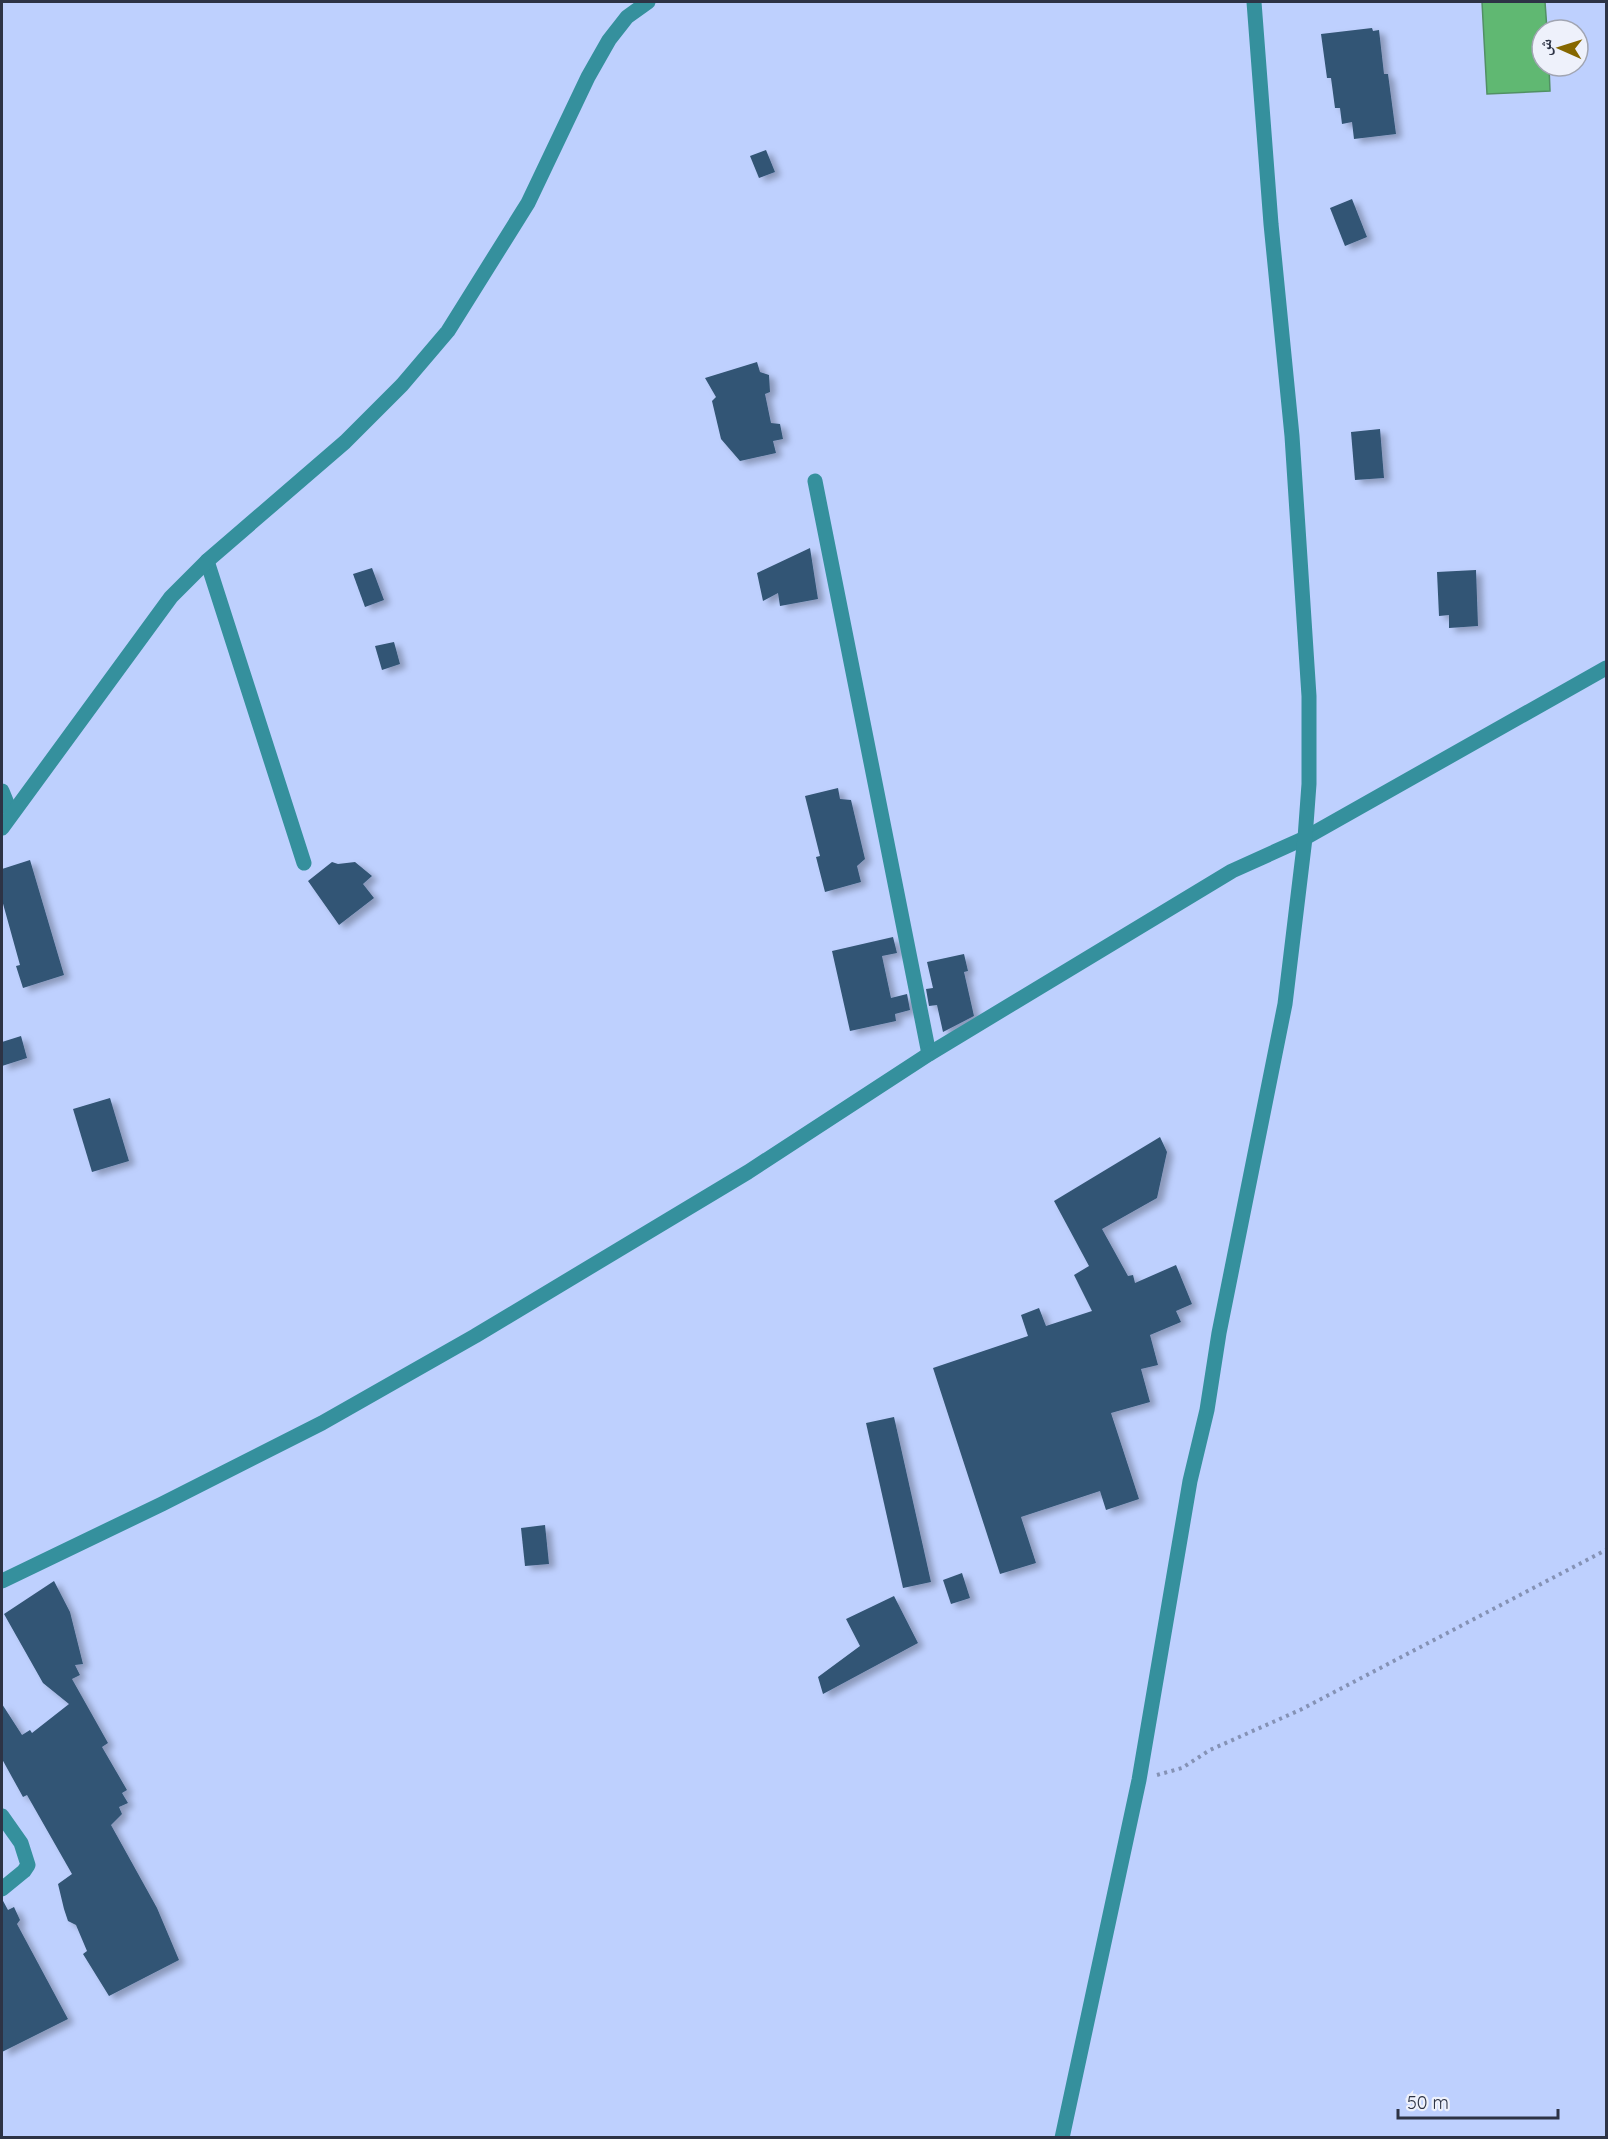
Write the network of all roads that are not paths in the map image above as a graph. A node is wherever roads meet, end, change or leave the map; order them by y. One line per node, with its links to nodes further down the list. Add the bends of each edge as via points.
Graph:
1 (1254, 2): 9 (street, via 1292,436 1308,685)
2 (644, 3): 4 (street, via 609,40 528,203 448,331 402,385 345,442)
3 (815, 481): 11 (street)
4 (207, 561): 7 (street, via 171,597); 10 (street)
5 (1606, 668): 9 (street)
6 (2, 791): 7 (street)
7 (11, 813): 8 (street)
8 (2, 828)
9 (1305, 838): 11 (street, via 1232,871); 15 (street, via 1285,1004 1219,1333 1208,1410 1190,1481 1139,1780)
10 (304, 863)
11 (928, 1054): 12 (street, via 738,1179 475,1336 322,1423)
12 (2, 1581)
13 (2, 1816): 14 (street, via 28,1858 24,1871)
14 (2, 1889)
15 (1062, 2138)

